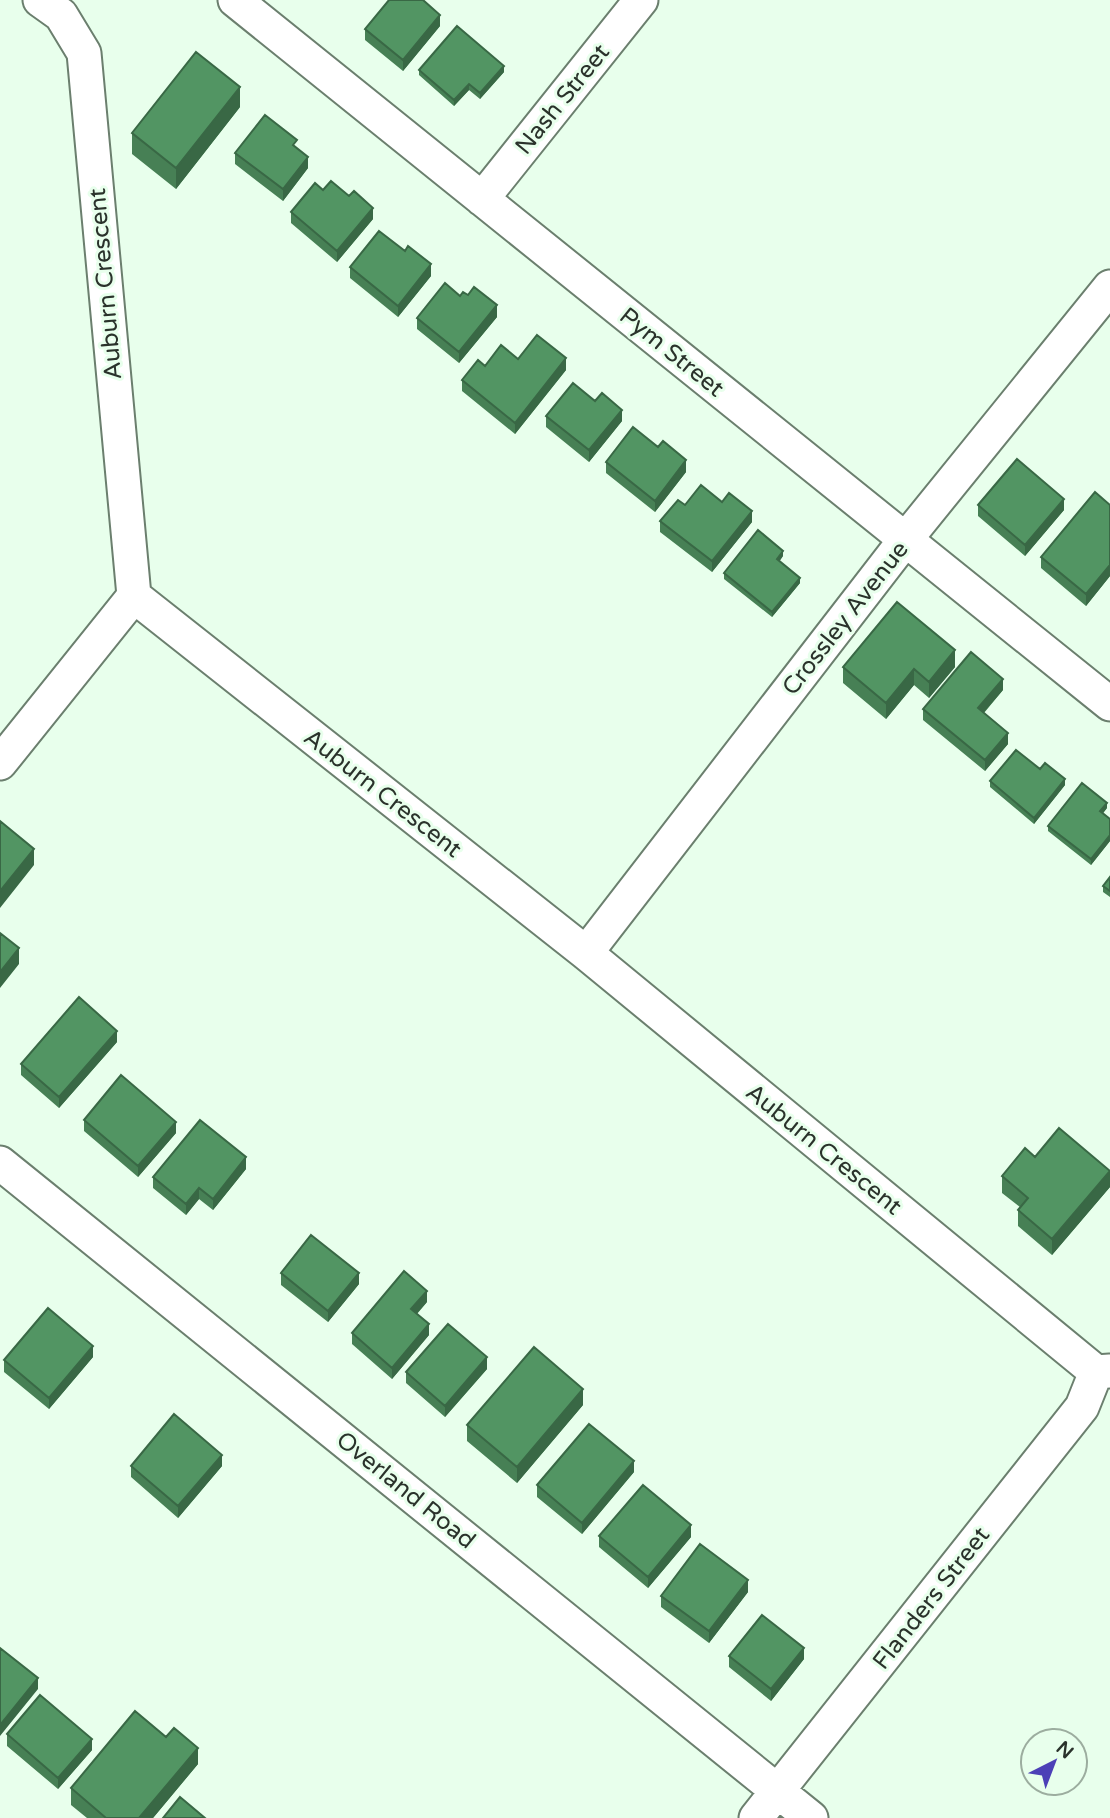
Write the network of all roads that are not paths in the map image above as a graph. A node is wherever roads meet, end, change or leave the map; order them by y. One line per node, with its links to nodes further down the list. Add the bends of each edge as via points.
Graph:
1 (40, 0): 7 (street, Auburn Crescent, via 61,15 84,53)
2 (235, 0): 4 (street, Pym Street)
3 (641, 0): 4 (street, Nash Street)
4 (482, 199): 6 (street, Pym Street)
5 (1110, 287): 6 (street, Crossley Avenue)
6 (905, 540): 8 (street, Pym Street); 10 (street, Crossley Avenue)
7 (134, 596): 9 (street); 10 (street, Auburn Crescent)
8 (1110, 704)
9 (0, 764)
10 (586, 953): 12 (street, Auburn Crescent)
11 (0, 1163): 13 (street, Overland Road)
12 (1103, 1372): 13 (street, Flanders Street, via 1082,1407)
13 (778, 1790): 14 (street, Flanders Street); 15 (street, Overland Road)
14 (756, 1818)
15 (811, 1818)

